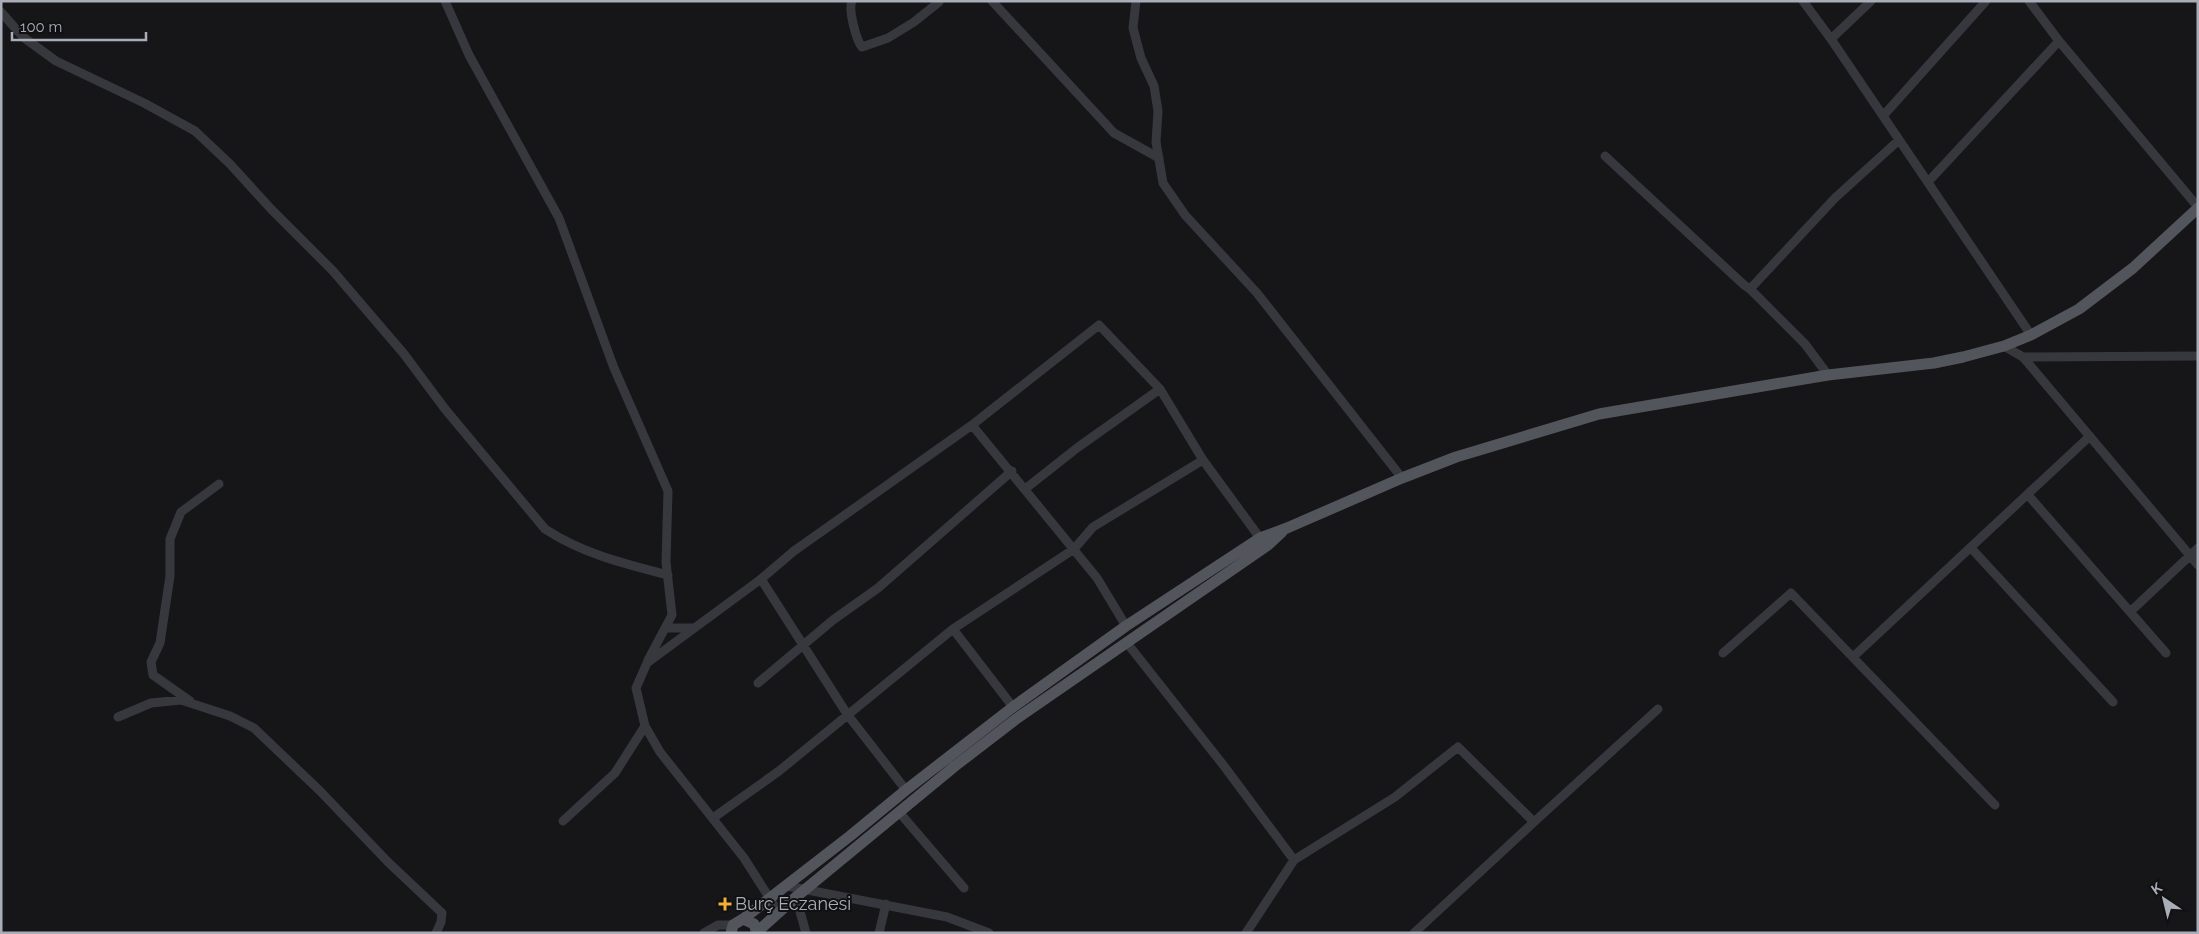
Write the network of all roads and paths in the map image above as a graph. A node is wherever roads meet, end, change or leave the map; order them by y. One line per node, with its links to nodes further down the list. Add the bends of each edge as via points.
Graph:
1 (445, 1): 41 (street, via 469,55 559,218 614,368 668,491)
2 (852, 1): 9 (street, via 854,24 862,47 888,38)
3 (992, 1): 16 (street, via 1114,133)
4 (1136, 1): 16 (street, via 1133,28 1141,58 1154,86)
5 (1803, 1): 11 (street)
6 (1871, 1): 11 (street)
7 (1986, 1): 13 (street)
8 (2029, 1): 12 (street)
9 (939, 2)
10 (1, 12): 41 (street, via 23,37 56,61 195,131 230,164 340,279 545,529 596,556)
11 (1831, 39): 13 (street)
12 (2059, 41): 17 (street); 18 (street)
13 (1883, 116): 14 (street)
14 (1899, 140): 17 (street); 19 (street, via 1829,204)
15 (1605, 156): 19 (street)
16 (1159, 158): 30 (street, via 1163,183 1185,215 1257,293)
17 (1928, 182): 20 (street)
18 (2198, 208): 20 (main road, via 2110,287 2080,309)
19 (1750, 289): 24 (street, via 1805,344)
20 (2031, 335): 21 (main road)
21 (2004, 346): 23 (street); 24 (main road, via 1934,363)
22 (2198, 356): 23 (street)
23 (2024, 357): 27 (street)
24 (1828, 376): 30 (main road, via 1599,414 1456,457)
25 (1160, 389): 26 (street, via 1099,325); 28 (street); 32 (street)
26 (972, 425): 29 (street); 42 (street, via 794,551)
27 (2090, 436): 33 (street); 39 (street)
28 (1203, 460): 35 (street); 38 (street, via 1093,527)
29 (1012, 471): 32 (street); 50 (street, via 878,588)
30 (1402, 478): 34 (main road)
31 (219, 484): 58 (street, via 181,512 170,539 170,576 160,643 151,662 153,675)
32 (1025, 489): 38 (street)
33 (2028, 495): 36 (street); 43 (street)
34 (1287, 528): 35 (main road); 49 (main road, via 1268,545)
35 (1260, 538): 44 (main road)
36 (1971, 548): 54 (street); 57 (street)
37 (2198, 548): 39 (street)
38 (1074, 549): 44 (street, via 1097,578); 47 (street)
39 (2190, 555): 40 (street); 43 (street)
40 (2198, 565)
41 (668, 575): 45 (street, via 672,615)
42 (761, 580): 46 (street); 50 (street)
43 (2130, 612): 53 (street)
44 (1126, 626): 48 (main road)
45 (666, 628): 46 (street); 55 (street)
46 (693, 628): 55 (street)
47 (953, 629): 59 (street); 61 (street)
48 (1108, 639): 51 (main road); 59 (main road)
49 (1127, 643): 51 (main road); 70 (street)
50 (803, 645): 56 (street); 61 (street)
51 (1116, 650): 66 (main road, via 1016,720)
52 (1723, 653): 54 (street, via 1791,593)
53 (2166, 653)
54 (1853, 657): 65 (street)
55 (646, 663): 63 (street, via 636,688)
56 (758, 683)
57 (2113, 702)
58 (194, 704): 62 (street, via 181,700 151,703); 80 (street, via 230,716 261,734 442,913)
59 (1013, 707): 64 (main road)
60 (1658, 709): 69 (street)
61 (847, 714): 64 (street); 67 (street, via 779,771)
62 (118, 717)
63 (645, 726): 67 (street, via 660,752); 68 (street, via 615,774)
64 (906, 790): 71 (main road)
65 (1995, 805)
66 (899, 812): 72 (street); 73 (main road)
67 (713, 818): 75 (street, via 744,858)
68 (563, 821)
69 (1534, 822): 70 (street, via 1458,747 1395,797); 86 (street)
70 (1294, 860): 85 (street)
71 (787, 886): 73 (street); 75 (main road)
72 (964, 888)
73 (806, 889): 74 (main road); 76 (street)
74 (796, 897): 77 (main road); 82 (street)
75 (769, 899): 77 (street); 78 (main road)
76 (886, 904): 83 (street); 84 (street, via 947,917)
77 (779, 913): 79 (main road)
78 (736, 926): 79 (main road, via 751,922); 81 (street, via 718,926)
79 (757, 932)
80 (436, 933)
81 (704, 933)
82 (806, 933)
83 (879, 933)
84 (989, 933)
85 (1246, 933)
86 (1414, 933)

